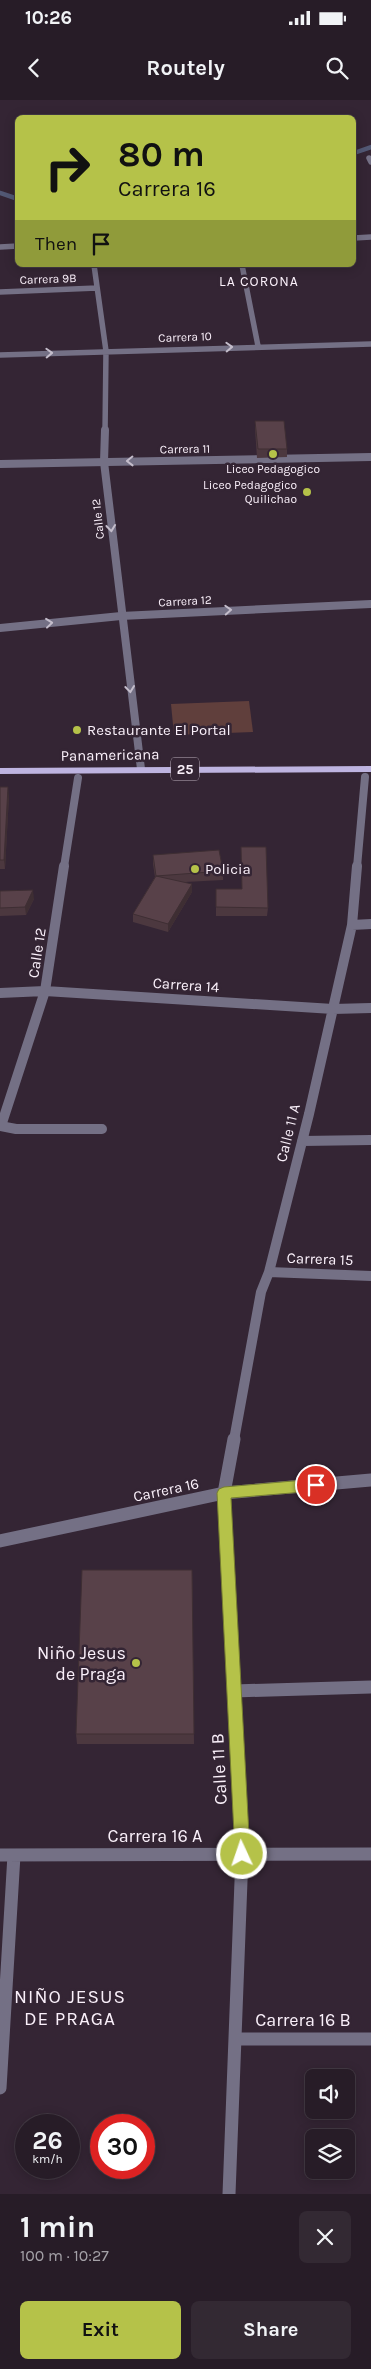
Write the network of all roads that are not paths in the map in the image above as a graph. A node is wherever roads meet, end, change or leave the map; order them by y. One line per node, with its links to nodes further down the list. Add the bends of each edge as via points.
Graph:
1 (371, 237): 2 (street)
2 (356, 238)
3 (15, 246): 4 (street)
4 (0, 247)
5 (94, 267): 7 (street, Calle 12)
6 (242, 267): 10 (street)
7 (97, 288): 8 (street, Carrera 9B); 11 (street, Calle 12)
8 (0, 292)
9 (371, 344): 10 (street, Carrera 10)
10 (258, 346): 11 (street, Carrera 10, one-way to 10)
11 (106, 351): 12 (street, Carrera 10, one-way to 11); 14 (street, Calle 12)
12 (0, 355)
13 (371, 456): 14 (street, Carrera 11, one-way to 14)
14 (104, 462): 15 (street, Carrera 11); 17 (street, Calle 12, one-way to 17)
15 (0, 464)
16 (371, 604): 17 (street, Carrera 12, one-way to 16)
17 (121, 616): 18 (street, Carrera 12, one-way to 17); 19 (street, Calle 12, one-way to 19)
18 (0, 628)
19 (141, 769): 20 (main road, Panamericana / 25); 21 (main road, Panamericana / 25)
20 (0, 771)
21 (369, 774): 22 (main road, Panamericana / 25); 24 (street, Calle 11 A)
22 (78, 778): 23 (main road, Panamericana / 25); 28 (street, Calle 12)
23 (0, 779)
24 (359, 842): 25 (street); 27 (street, Calle 11 A)
25 (371, 842)
26 (371, 924): 27 (street)
27 (352, 925): 31 (street, Calle 11 A)
28 (45, 990): 29 (street, Carrera 14); 31 (street, Carrera 14); 32 (street, Calle 12)
29 (0, 993)
30 (371, 1008): 31 (street, Carrera 14)
31 (333, 1009): 35 (street, Calle 11 A)
32 (0, 1126): 33 (street, via 16,1129)
33 (102, 1129)
34 (371, 1140): 35 (street)
35 (302, 1141): 36 (street, Calle 11 A)
36 (269, 1272): 37 (street, Carrera 15); 39 (street, Calle 11 A, via 261,1292)
37 (371, 1276)
38 (371, 1480): 39 (street, Carrera 16)
39 (224, 1493): 40 (street, Carrera 16); 42 (street, Calle 11 B)
40 (0, 1540)
41 (371, 1687): 42 (street)
42 (234, 1691): 43 (street, Calle 11 B)
43 (242, 1854): 44 (street, Carrera 16 A); 45 (street, Carrera 16 A); 46 (street, Calle 11 B)
44 (371, 1854)
45 (7, 1855): 48 (street)
46 (235, 2039): 47 (street, Carrera 16 B); 49 (street, Calle 11 B)
47 (371, 2039)
48 (0, 2088)
49 (229, 2194)

